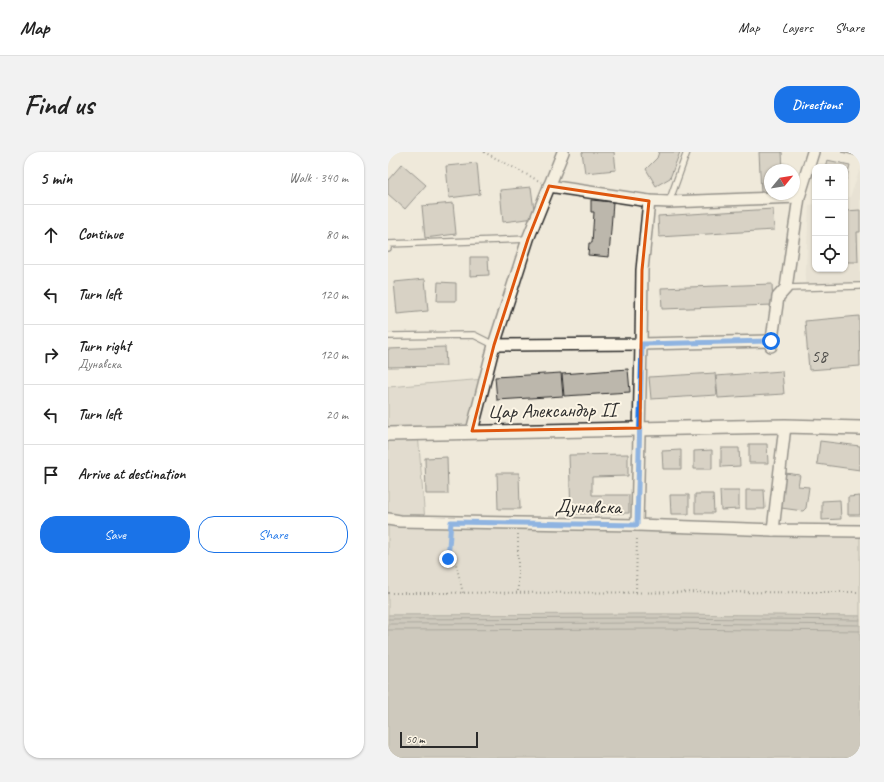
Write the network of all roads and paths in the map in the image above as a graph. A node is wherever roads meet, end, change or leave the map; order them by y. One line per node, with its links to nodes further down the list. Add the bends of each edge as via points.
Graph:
1 (484, 152): 5 (path)
2 (563, 152): 5 (street)
3 (687, 152): 10 (lane)
4 (813, 152): 6 (street)
5 (549, 186): 9 (street); 11 (street)
6 (800, 194)
7 (764, 198): 10 (street)
8 (799, 200): 14 (street)
9 (649, 201): 10 (street); 16 (street, via 642,270)
10 (669, 202)
11 (528, 239): 12 (lane, via 388,244); 17 (street)
12 (388, 248)
13 (860, 286): 14 (lane)
14 (786, 288): 16 (street, via 778,297 771,344)
15 (388, 336): 17 (lane, via 474,335)
16 (642, 344): 17 (street); 19 (street)
17 (494, 345): 21 (street)
18 (785, 426): 19 (street, Цар Александър II); 20 (street, Цар Александър II); 27 (street)
19 (640, 428): 21 (street, Цар Александър II); 26 (street)
20 (860, 428)
21 (472, 431): 22 (street, Цар Александър II)
22 (388, 434)
23 (388, 519): 24 (street, Дунавска)
24 (451, 522): 25 (street, Дунавска); 32 (path, via 448,559 456,564)
25 (518, 523): 26 (street, Дунавска); 33 (path)
26 (637, 525): 27 (street, Дунавска); 29 (path)
27 (773, 530): 28 (street, Дунавска)
28 (860, 531)
29 (636, 592): 30 (path); 33 (path)
30 (860, 592)
31 (388, 593): 32 (path)
32 (463, 593): 33 (path)
33 (518, 593)

